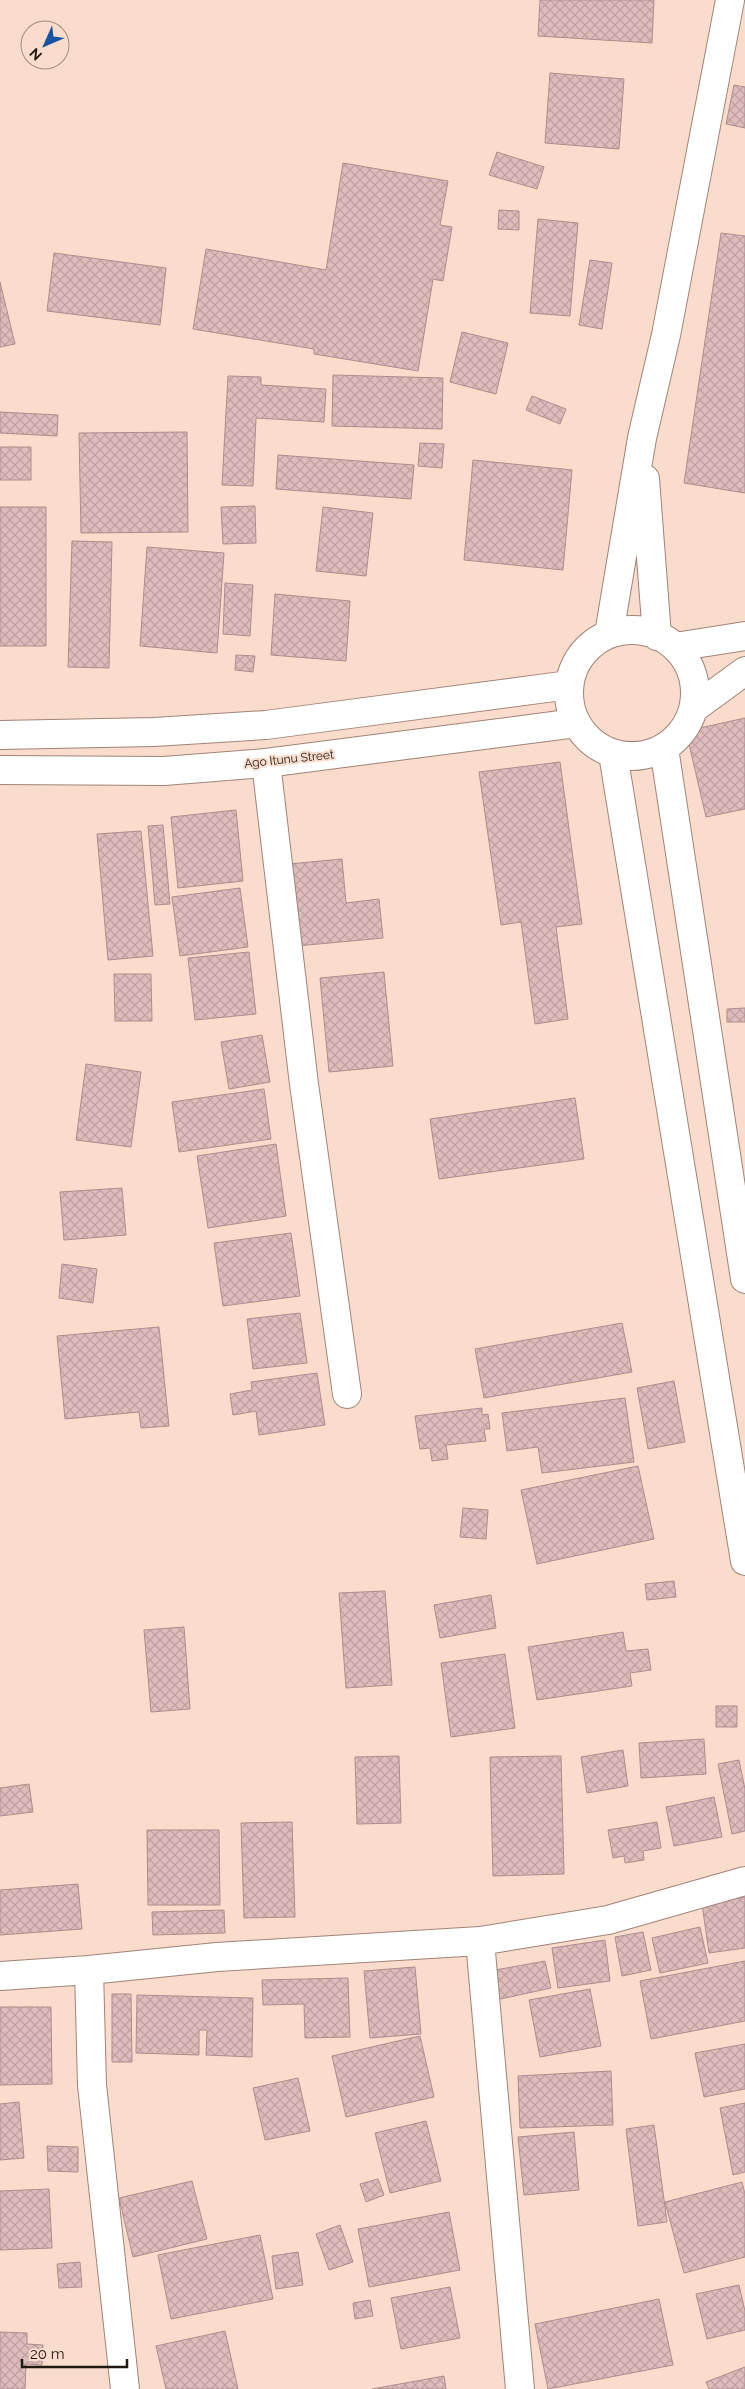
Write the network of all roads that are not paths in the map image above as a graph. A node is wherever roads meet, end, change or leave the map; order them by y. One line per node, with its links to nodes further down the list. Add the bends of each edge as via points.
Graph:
1 (730, 0): 2 (street, via 666,335)
2 (642, 438): 3 (street); 5 (street)
3 (609, 634): 5 (street, via 633,630); 7 (street, via 582,654 573,668)
4 (745, 636): 5 (street)
5 (666, 641): 8 (street, via 688,665 695,687)
6 (745, 671): 8 (street)
7 (569, 685): 9 (street, via 569,704); 10 (street, via 266,725 154,732)
8 (693, 709): 11 (street, via 683,732)
9 (576, 723): 12 (street, via 598,747); 13 (street, Ago Itunu Street)
10 (0, 735)
11 (664, 748): 12 (street, via 639,757); 15 (street)
12 (613, 754): 17 (street)
13 (266, 762): 14 (street, Ago Itunu Street, via 164,771); 16 (street, via 303,1074)
14 (0, 770)
15 (745, 1279)
16 (347, 1394)
17 (745, 1561)
18 (745, 1881): 19 (street, via 608,1920)
19 (480, 1941): 20 (street, via 217,1957); 23 (street)
20 (89, 1970): 21 (street); 22 (street, via 92,2085)
21 (0, 1976)
22 (125, 2389)
23 (520, 2389)

